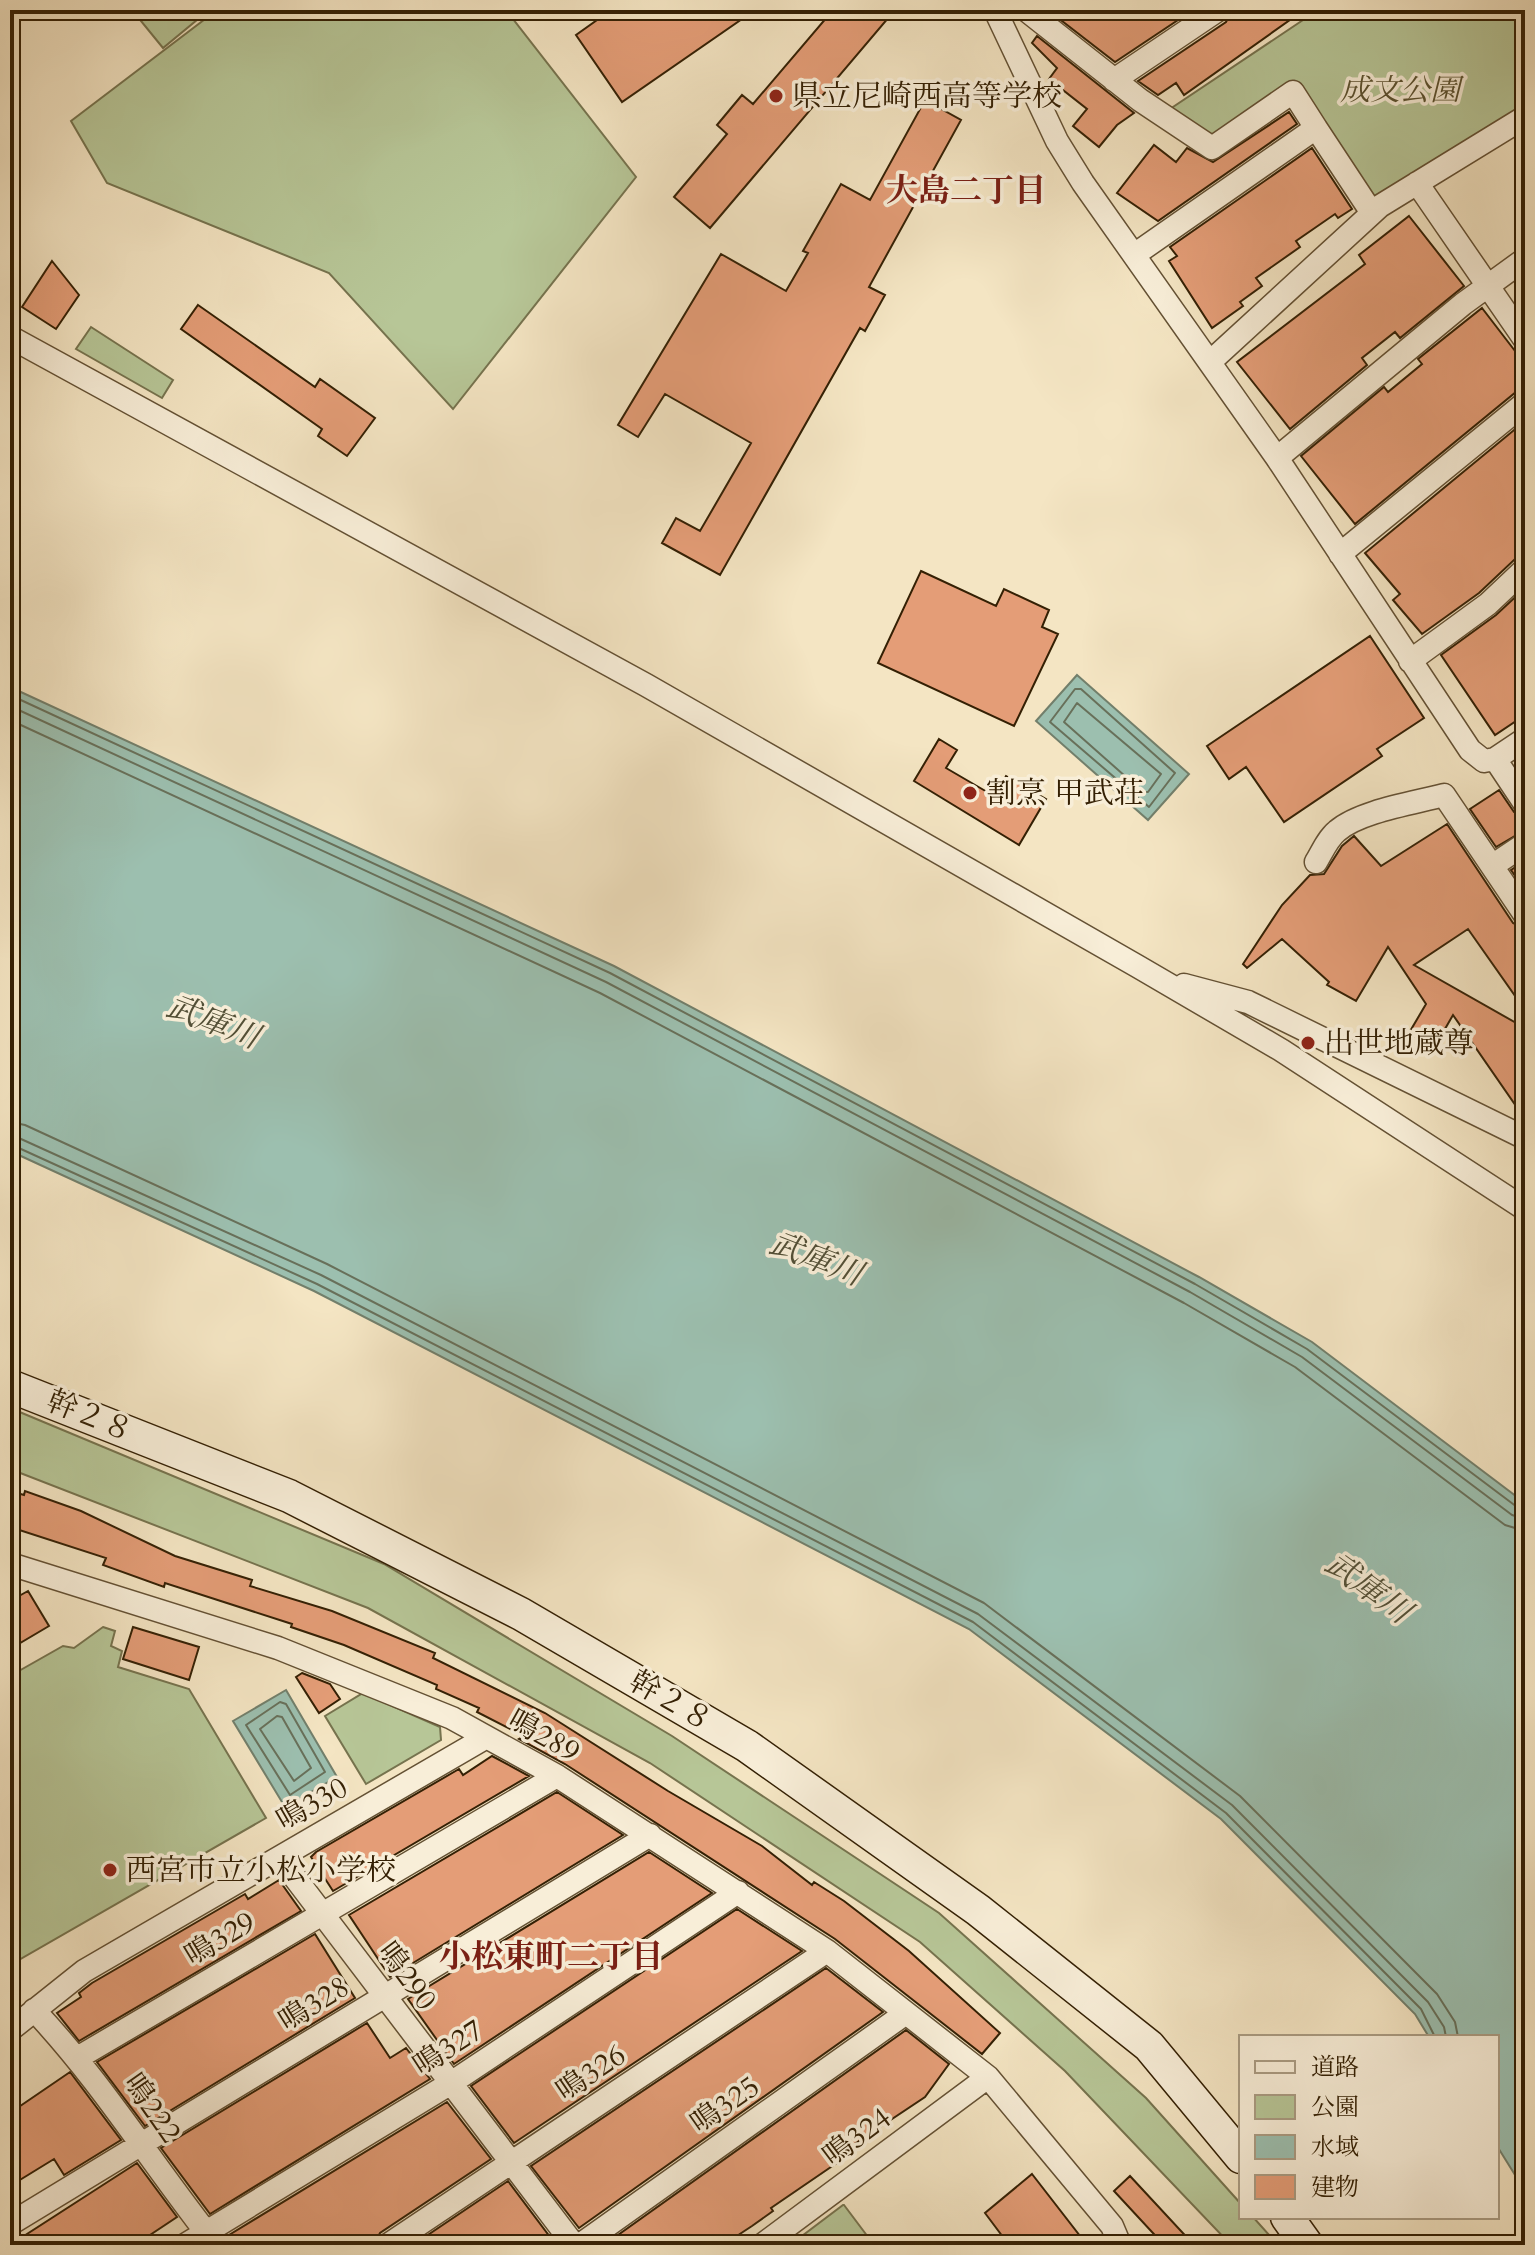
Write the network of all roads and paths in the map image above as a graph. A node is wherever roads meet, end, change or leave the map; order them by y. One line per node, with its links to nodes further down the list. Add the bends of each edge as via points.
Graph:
1 (1026, 10): 4 (street)
2 (1218, 10): 4 (street)
3 (1003, 13): 9 (street, via 1057,141)
4 (1114, 80): 6 (street, via 1212,148 1293,92)
5 (1525, 117): 7 (street)
6 (1316, 128): 8 (street); 9 (street)
7 (1417, 183): 8 (street); 11 (street)
8 (1372, 213): 14 (street)
9 (1134, 255): 14 (street)
10 (1525, 259): 11 (street)
11 (1488, 285): 13 (street); 16 (street)
12 (10, 337): 27 (street, via 646,685)
13 (1525, 340)
14 (1210, 362): 16 (street)
15 (1525, 403): 17 (street)
16 (1277, 458): 17 (street)
17 (1340, 554): 19 (street)
18 (1525, 569): 19 (street, via 1488,604)
19 (1410, 661): 21 (street, via 1476,758)
20 (1525, 739): 21 (street)
21 (1495, 759): 22 (street)
22 (1525, 804)
23 (1525, 844): 25 (street)
24 (1316, 862): 25 (street, via 1345,825 1444,795)
25 (1492, 866): 26 (street)
26 (1525, 914)
27 (1179, 991): 28 (street, via 1184,985 1248,1002); 29 (street, via 1281,1050)
28 (1525, 1138)
29 (1525, 1209)
30 (10, 1386): 47 (street, 幹２８, via 289,1496 521,1614 747,1746 978,1910 1149,2046)
31 (10, 1564): 32 (street, 鳴289, via 278,1648 452,1718)
32 (485, 1738): 33 (street, 鳴289); 35 (street, 鳴330)
33 (557, 1776): 34 (street, 鳴289); 37 (street, 鳴329)
34 (650, 1835): 36 (street, 鳴289); 39 (street, 鳴328)
35 (280, 1858): 37 (street, 鳴290); 40 (street, 鳴330, via 84,1971)
36 (738, 1892): 38 (street, 鳴289); 45 (street, 鳴327)
37 (322, 1914): 39 (street, 鳴290); 43 (street, 鳴329)
38 (827, 1951): 41 (street, 鳴289); 48 (street, 鳴326)
39 (385, 1996): 45 (street, 鳴290); 46 (street, 鳴328)
40 (34, 2010): 42 (street, 鳴330); 43 (street, 鳴222)
41 (906, 2013): 44 (street, 鳴289); 54 (street, 鳴325)
42 (10, 2030)
43 (79, 2057): 46 (street, 鳴222)
44 (988, 2077): 55 (street, 鳴324); 56 (street, 鳴289, via 1112,2226)
45 (451, 2083): 48 (street, 鳴290); 51 (street, 鳴327)
46 (140, 2146): 50 (street, 鳴328); 51 (street, 鳴222)
47 (1239, 2155)
48 (511, 2163): 53 (street, 鳴326); 54 (street, 鳴290)
49 (1288, 2219): 57 (street)
50 (10, 2224)
51 (211, 2238): 52 (street, 鳴327)
52 (185, 2245)
53 (388, 2245)
54 (577, 2245)
55 (762, 2245)
56 (1120, 2245)
57 (1307, 2245)

